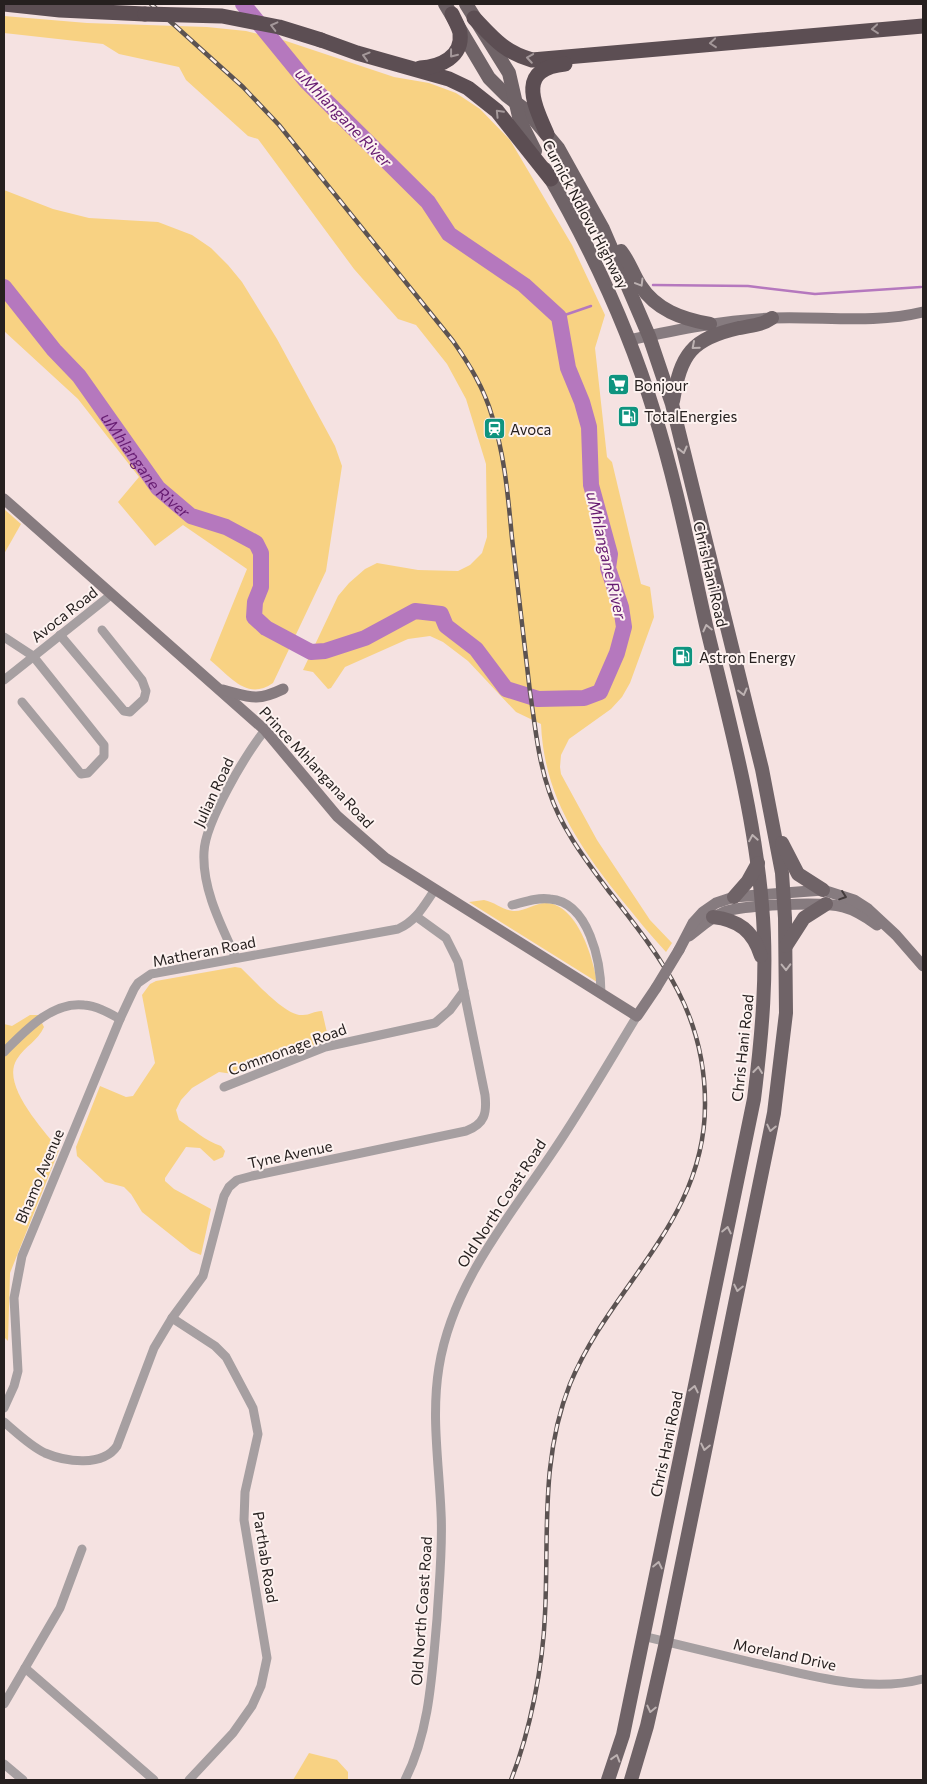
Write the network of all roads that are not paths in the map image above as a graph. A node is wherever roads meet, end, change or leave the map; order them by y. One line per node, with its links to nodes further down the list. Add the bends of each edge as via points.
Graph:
1 (4, 4): 7 (highway, one-way to 1, bridge, via 279,27 222,16 60,10)
2 (466, 4): 4 (main road, Curnick Ndlovu Highway)
3 (449, 9): 7 (highway, one-way to 7, via 460,32 458,48 439,65); 8 (main road, Curnick Ndlovu Highway, via 489,78)
4 (474, 18): 6 (highway, one-way to 4, via 532,60 502,48); 8 (main road, Curnick Ndlovu Highway, via 509,73)
5 (923, 26): 6 (highway, one-way to 6)
6 (665, 47): 9 (highway, via 560,65 539,74 533,83 532,93)
7 (413, 68): 10 (highway, one-way to 7, via 510,126 482,97 449,79)
8 (516, 103): 9 (main road, Curnick Ndlovu Highway); 10 (main road, Curnick Ndlovu Highway, via 526,136)
9 (547, 134): 11 (main road, Curnick Ndlovu Highway)
10 (551, 179): 16 (main road, Curnick Ndlovu Highway, via 604,280)
11 (603, 229): 14 (main road, one-way to 14, via 625,255 640,285 657,304 681,318); 15 (main road, Curnick Ndlovu Highway)
12 (923, 312): 13 (street, via 907,316 828,320)
13 (772, 318): 14 (street); 17 (main road, one-way to 17, via 698,342 681,365)
14 (710, 324): 15 (street)
15 (649, 336): 16 (street); 17 (main road, Chris Hani Road)
16 (629, 340): 30 (main road, Chris Hani Road, one-way to 16, via 738,761 674,484 654,411)
17 (672, 404): 29 (main road, Chris Hani Road, one-way to 29)
18 (4, 499): 19 (street, Prince Mhlangana Road)
19 (112, 594): 21 (street, Avoca Road); 26 (street, Prince Mhlangana Road)
20 (102, 630): 21 (street, via 144,683 144,699 130,712 124,711)
21 (60, 634): 23 (street, Avoca Road)
22 (4, 637): 23 (street, Avoca Road)
23 (33, 656): 24 (street, Avoca Road); 27 (street, via 104,745 104,756 88,773 80,774)
24 (4, 680)
25 (283, 689): 26 (street, via 265,698)
26 (221, 690): 28 (street, Prince Mhlangana Road)
27 (22, 702)
28 (265, 730): 31 (street, Prince Mhlangana Road, via 349,827 384,858); 41 (street, Julian Road, via 245,755 205,843 204,863 210,895)
29 (772, 819): 33 (main road, via 791,866); 34 (main road, Chris Hani Road)
30 (758, 863): 32 (main road); 35 (main road, Chris Hani Road)
31 (434, 891): 37 (street, Matheran Road); 45 (street, Prince Mhlangana Road)
32 (734, 897): 35 (street, Old North Coast Road); 39 (street, Old North Coast Road, via 703,912 692,923)
33 (824, 897): 34 (street); 40 (main road, via 804,918); 43 (street, via 861,915)
34 (784, 899): 35 (street); 40 (main road, Chris Hani Road)
35 (762, 901): 38 (street, Old North Coast Road); 42 (main road, Chris Hani Road)
36 (512, 905): 45 (street, via 550,898 575,910 588,932 598,962)
37 (417, 917): 41 (street, Matheran Road, via 398,929); 44 (street, Tyne Avenue, via 437,929 452,947)
38 (713, 917): 39 (street, Old North Coast Road); 42 (main road, via 729,919 748,930)
39 (685, 939): 46 (street, Old North Coast Road, bridge)
40 (786, 947): 55 (main road, Chris Hani Road, one-way to 55, via 786,1013 774,1113)
41 (236, 958): 47 (street, Matheran Road, via 151,974 138,983)
42 (764, 966): 54 (main road, Chris Hani Road, one-way to 42, via 754,1099 762,1031)
43 (923, 966)
44 (464, 991): 49 (street, Commonage Road, via 435,1023 325,1047); 50 (street, Tyne Avenue, via 487,1108 482,1121 466,1131 238,1180 224,1196 203,1276)
45 (601, 994): 46 (street, Prince Mhlangana Road)
46 (637, 1016): 63 (street, Old North Coast Road, via 554,1151 482,1256 448,1330 435,1401 442,1550 431,1689 426,1720)
47 (120, 1019): 48 (street, via 91,1006 76,1004 33,1023); 51 (street, Bhamo Avenue, via 22,1256 14,1298 18,1371)
48 (4, 1052)
49 (224, 1086)
50 (172, 1318): 52 (street, Tyne Avenue, via 154,1348 117,1446 106,1457 93,1460 44,1453); 62 (street, Parthab Road, via 226,1357 253,1408 258,1434 245,1492 244,1520 267,1658 261,1686 252,1706 233,1733)
51 (4, 1408)
52 (4, 1422)
53 (82, 1549): 56 (street, via 60,1608)
54 (643, 1636): 55 (street, Moreland Drive); 64 (main road, Chris Hani Road, one-way to 54, via 623,1735)
55 (666, 1642): 57 (street, Moreland Drive, via 813,1676 867,1684); 65 (main road, Chris Hani Road, one-way to 65)
56 (25, 1668): 58 (street); 61 (street)
57 (923, 1678)
58 (4, 1704)
59 (4, 1764): 60 (street)
60 (23, 1780)
61 (154, 1780)
62 (190, 1780)
63 (405, 1780)
64 (608, 1780)
65 (631, 1780)

